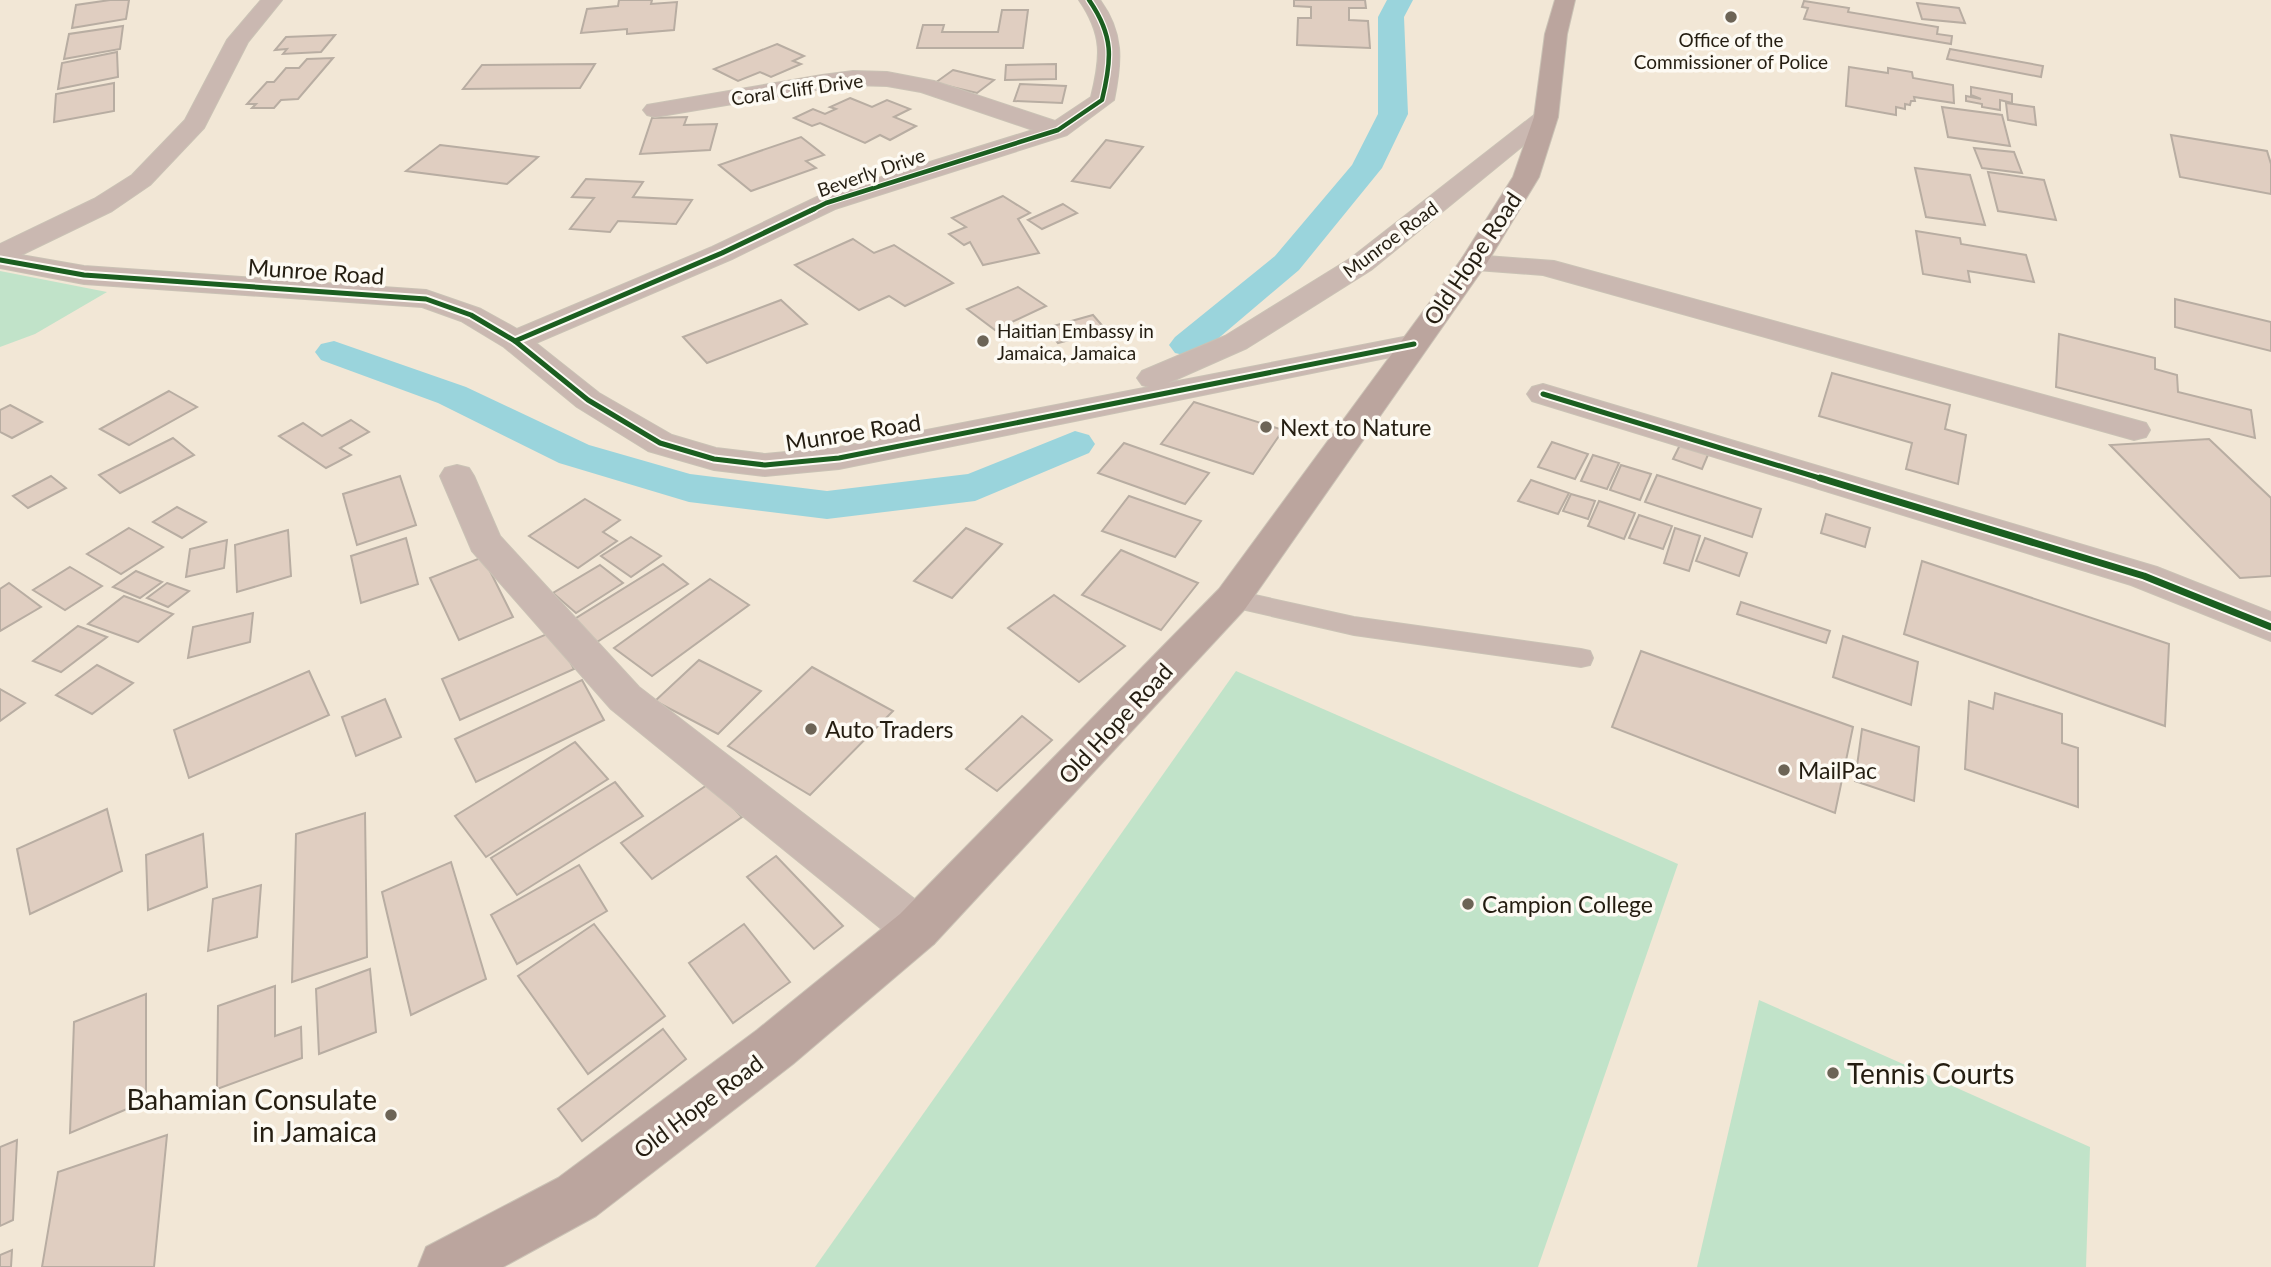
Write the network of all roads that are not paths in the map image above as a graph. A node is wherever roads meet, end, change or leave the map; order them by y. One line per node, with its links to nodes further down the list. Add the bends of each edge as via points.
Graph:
1 (272, 0): 7 (street, via 238,40 195,123 141,180 103,205)
2 (1089, 0): 6 (street, Beverly Drive, via 1104,20 1111,49 1108,76 1101,100)
3 (1565, 0): 5 (main road, Old Hope Road)
4 (655, 110): 6 (street, Coral Cliff Drive, via 822,82 887,79 926,86)
5 (1546, 117): 9 (main road, Old Hope Road, via 1526,177); 13 (street, Munroe Road, via 1350,271 1236,342)
6 (1058, 130): 10 (street, Beverly Drive, via 826,203 722,253)
7 (0, 255)
8 (0, 260): 10 (street, Munroe Road, via 84,275 426,299 471,316)
9 (1473, 263): 11 (main road, Old Hope Road); 14 (street, via 1544,267)
10 (515, 341): 13 (street, Munroe Road, via 589,400 660,443 714,459 765,465 839,458)
11 (1414, 344): 13 (street, Munroe Road); 16 (main road, Old Hope Road)
12 (1543, 394): 17 (street, via 2144,576)
13 (1071, 413)
14 (2134, 430)
15 (457, 476): 19 (street, via 485,542 625,698)
16 (1232, 599): 18 (lane, via 1354,626); 19 (main road, Old Hope Road)
17 (2271, 627)
18 (1581, 658)
19 (917, 929): 20 (main road, Old Hope Road, via 775,1047 577,1197)
20 (446, 1267)

